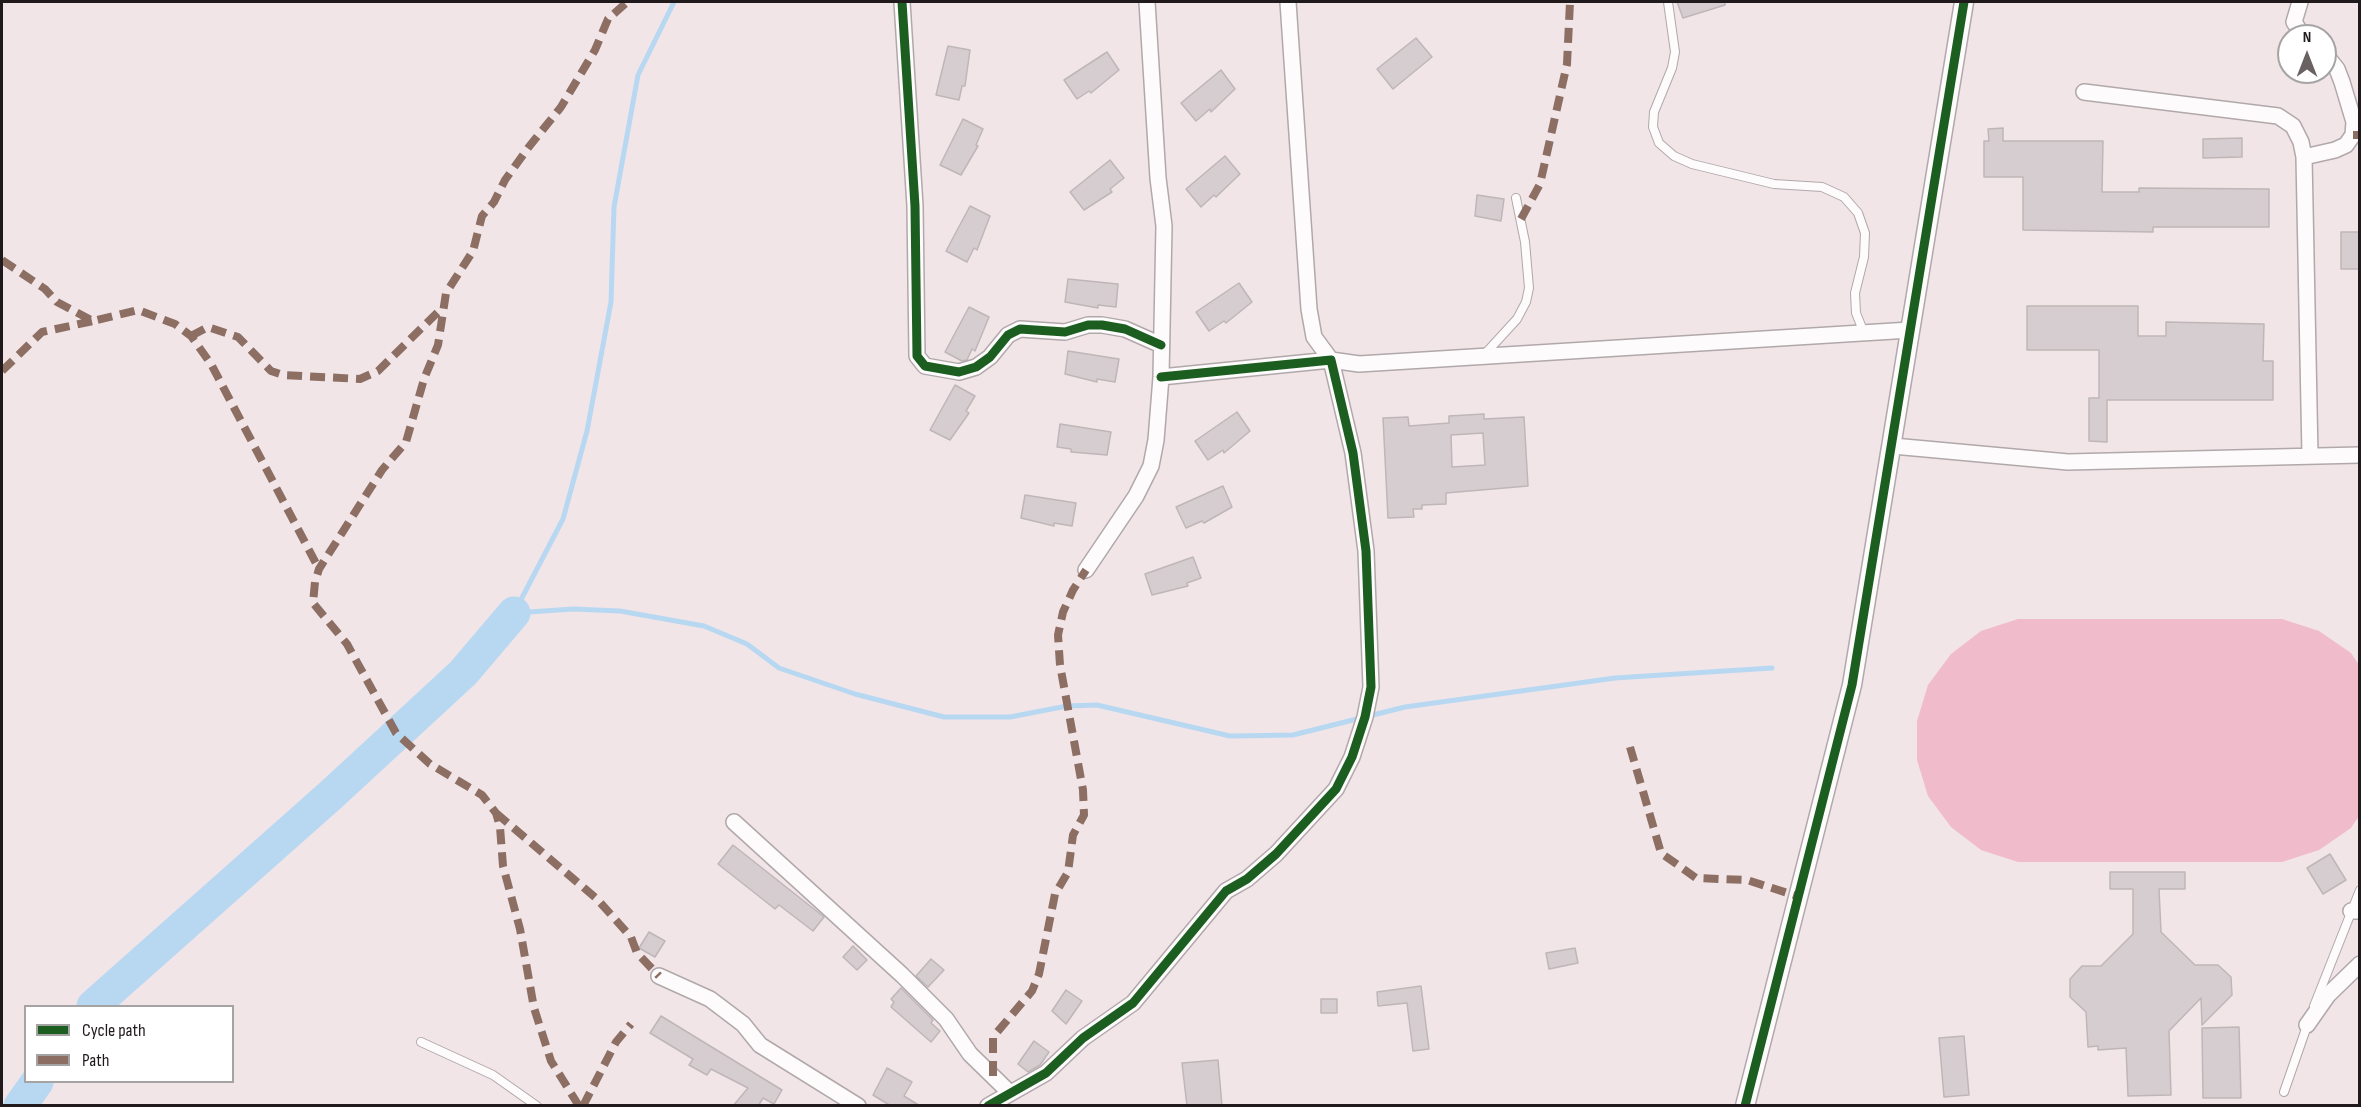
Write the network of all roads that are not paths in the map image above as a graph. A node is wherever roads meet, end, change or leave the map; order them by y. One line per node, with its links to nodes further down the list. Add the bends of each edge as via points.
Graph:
1 (902, 2): 14 (street, via 915,206 917,356 926,366 959,372 976,368 1008,335 1020,329 1065,332 1095,325 1125,329)
2 (1147, 2): 14 (street, via 1164,226)
3 (1288, 2): 16 (street, via 1309,309 1314,337)
4 (1668, 2): 13 (lane, via 1674,52 1672,68 1654,112 1653,127 1659,143 1692,164 1774,184 1822,188 1844,197 1858,213 1865,233 1855,293 1856,313)
5 (1964, 2): 12 (street)
6 (2300, 2): 7 (street)
7 (2295, 24)
8 (2337, 69): 10 (street, via 2354,122 2353,135 2346,145 2335,150)
9 (2084, 92): 10 (street, via 2278,116 2293,126)
10 (2304, 157): 20 (street)
11 (1516, 198): 15 (lane, via 1525,242 1526,302 1517,319)
12 (1910, 330): 13 (street); 18 (street)
13 (1864, 333): 15 (street)
14 (1161, 345): 17 (street)
15 (1483, 356): 16 (street, via 1359,364)
16 (1331, 360): 17 (street); 30 (street, via 1353,453 1366,551 1371,654 1371,687 1349,766 1336,789 1276,854 1226,891 1133,1003 1083,1038 1046,1073)
17 (1161, 376): 21 (street, via 1151,466 1136,496)
18 (1893, 446): 20 (street, via 2068,462); 34 (street, via 1852,685)
19 (2360, 455): 20 (street)
20 (2310, 456)
21 (1086, 570)
22 (734, 822): 30 (street, via 946,1018 970,1054)
23 (2360, 890): 24 (lane)
24 (2355, 911): 27 (lane)
25 (2360, 964): 27 (street, via 2328,995)
26 (659, 976): 32 (street, via 710,999 743,1024 760,1045)
27 (2307, 1025): 29 (lane)
28 (421, 1042): 31 (lane, via 493,1075)
29 (2284, 1092)
30 (1010, 1093): 33 (street)
31 (537, 1106)
32 (858, 1106)
33 (988, 1106)
34 (1745, 1106)

